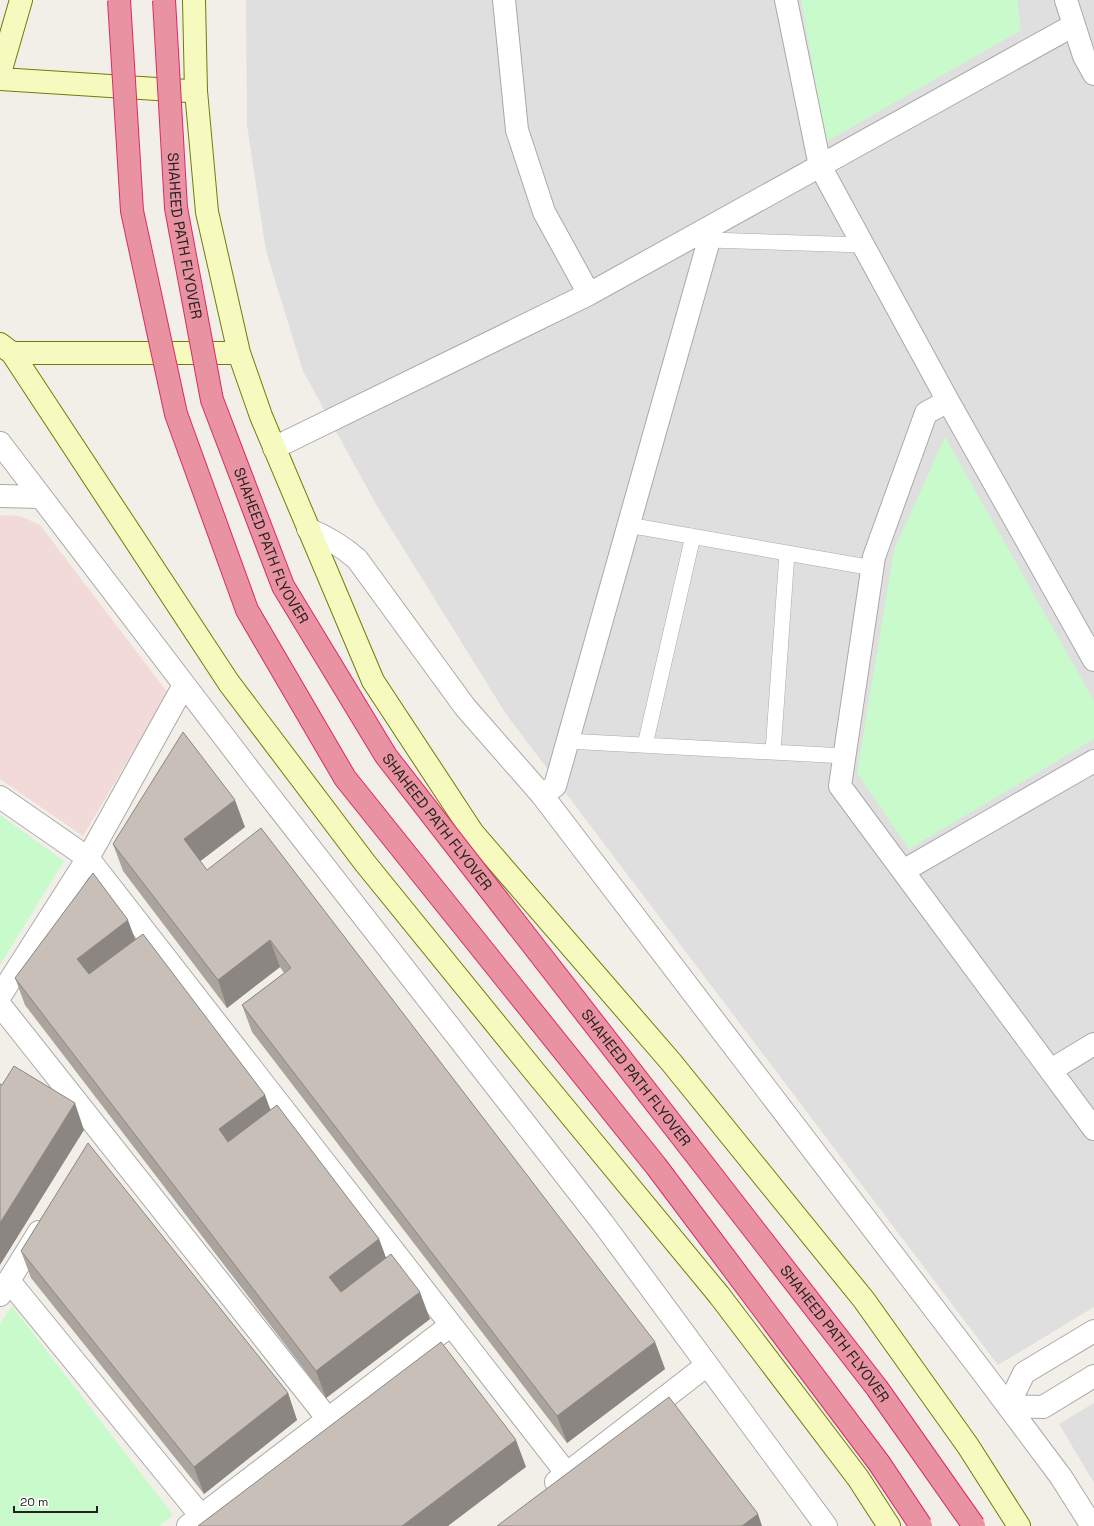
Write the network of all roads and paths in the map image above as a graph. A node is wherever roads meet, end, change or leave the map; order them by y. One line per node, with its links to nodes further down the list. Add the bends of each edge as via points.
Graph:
1 (21, 0): 9 (street)
2 (118, 0): 60 (highway, bridge, via 134,219 176,414 247,610 345,778 656,1166 879,1463)
3 (164, 0): 61 (highway, SHAHEED PATH FLYOVER, bridge, via 176,208 212,400 283,586 386,756 877,1388)
4 (194, 0): 12 (street, SHAHEED PATH FLYOVER)
5 (504, 0): 16 (street, via 517,130 544,212)
6 (786, 0): 13 (street)
7 (1066, 0): 8 (street)
8 (1074, 25): 10 (street, via 1084,56); 13 (street)
9 (0, 73)
10 (1094, 74)
11 (0, 79): 12 (street)
12 (196, 91): 18 (street, SHAHEED PATH FLYOVER, via 207,212)
13 (820, 166): 14 (street); 15 (street)
14 (706, 236): 15 (lane); 16 (street); 24 (street)
15 (863, 245): 19 (street)
16 (590, 294): 21 (street)
17 (6, 348): 18 (street); 59 (street, via 229,683 365,863 719,1295 858,1478)
18 (239, 353): 21 (street, SHAHEED PATH FLYOVER)
19 (948, 401): 28 (street, via 926,413 874,557); 29 (street)
20 (0, 443): 23 (street)
21 (274, 448): 25 (street, SHAHEED PATH FLYOVER)
22 (0, 496): 23 (street)
23 (41, 497): 30 (street)
24 (628, 525): 26 (lane); 31 (street)
25 (308, 529): 36 (street, via 345,548 357,559 465,707); 62 (street, SHAHEED PATH FLYOVER, via 373,681 473,833 671,1062 864,1300 968,1446)
26 (694, 536): 27 (lane); 32 (lane)
27 (787, 553): 28 (lane); 33 (lane)
28 (873, 568): 34 (street)
29 (1094, 660)
30 (184, 685): 38 (street); 51 (street, via 602,1222)
31 (567, 741): 32 (lane); 36 (street, via 555,786)
32 (645, 745): 33 (lane)
33 (773, 752): 34 (lane)
34 (845, 756): 39 (street, via 840,786)
35 (1094, 761): 39 (street)
36 (542, 795): 53 (street)
37 (0, 797): 38 (street)
38 (88, 858): 40 (street); 49 (street)
39 (903, 871): 43 (street)
40 (0, 996)
41 (0, 1005): 45 (street)
42 (1094, 1044): 43 (street)
43 (1050, 1070): 44 (street)
44 (1094, 1129)
45 (101, 1132): 46 (street); 54 (street)
46 (88, 1153)
47 (50, 1213): 48 (street)
48 (4, 1288): 57 (street)
49 (450, 1325): 54 (street); 55 (street)
50 (1094, 1331): 53 (street, via 1024,1373)
51 (707, 1365): 55 (street); 58 (street)
52 (1094, 1376): 53 (street, via 1043,1407)
53 (1008, 1406): 63 (street, via 1061,1477)
54 (328, 1419): 57 (street)
55 (567, 1474): 56 (street)
56 (542, 1493)
57 (194, 1521)
58 (826, 1526)
59 (889, 1526)
60 (922, 1526)
61 (974, 1526)
62 (1019, 1526)
63 (1092, 1526)

